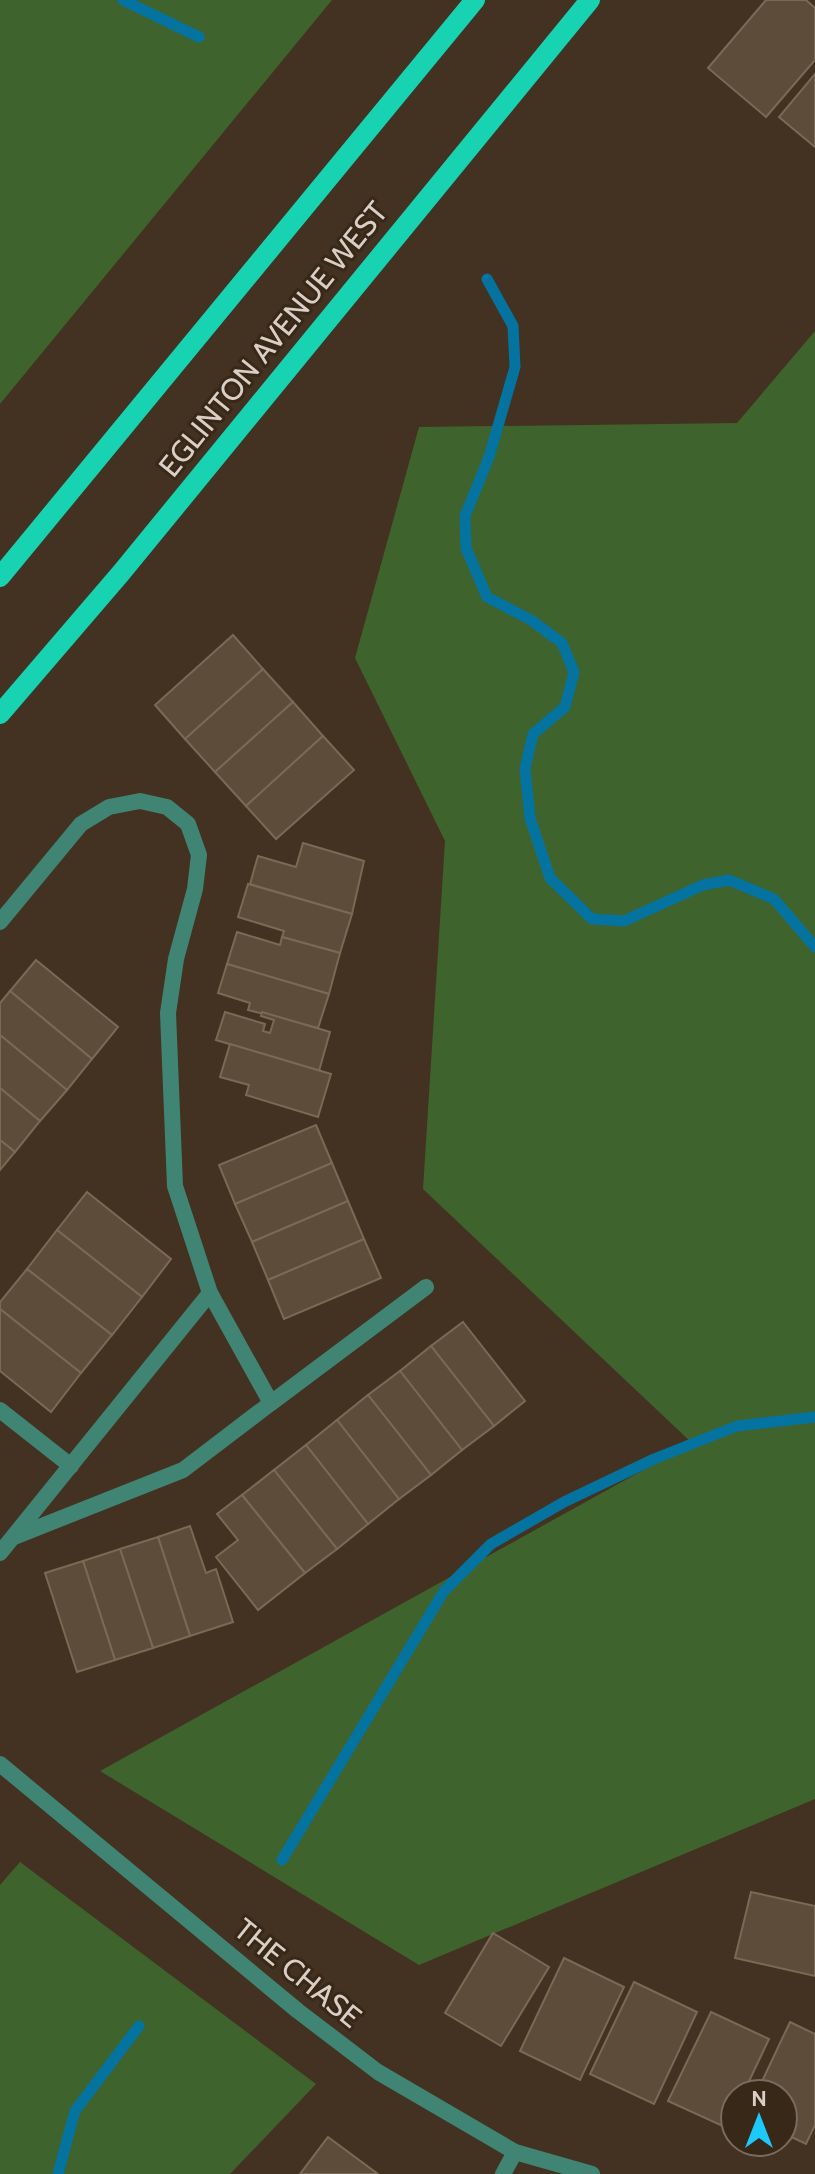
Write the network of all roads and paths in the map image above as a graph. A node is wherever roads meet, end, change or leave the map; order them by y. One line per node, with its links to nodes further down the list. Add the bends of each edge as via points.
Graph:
1 (475, 0): 3 (main road, EGLINTON AVENUE WEST)
2 (590, 0): 4 (main road, EGLINTON AVENUE WEST)
3 (0, 577)
4 (0, 714)
5 (0, 922): 7 (street, via 81,824 109,807 140,801 167,807 188,824 199,855 168,1013 170,1137 175,1186)
6 (426, 1287): 8 (street)
7 (210, 1293): 8 (street); 10 (street)
8 (271, 1403): 11 (street, via 183,1470)
9 (0, 1410): 10 (street)
10 (71, 1466): 11 (street)
11 (12, 1538): 12 (street)
12 (0, 1553)
13 (0, 1764): 14 (street, THE CHASE, via 378,2072)
14 (515, 2152): 15 (street); 16 (street, THE CHASE)
15 (503, 2174)
16 (592, 2174)

